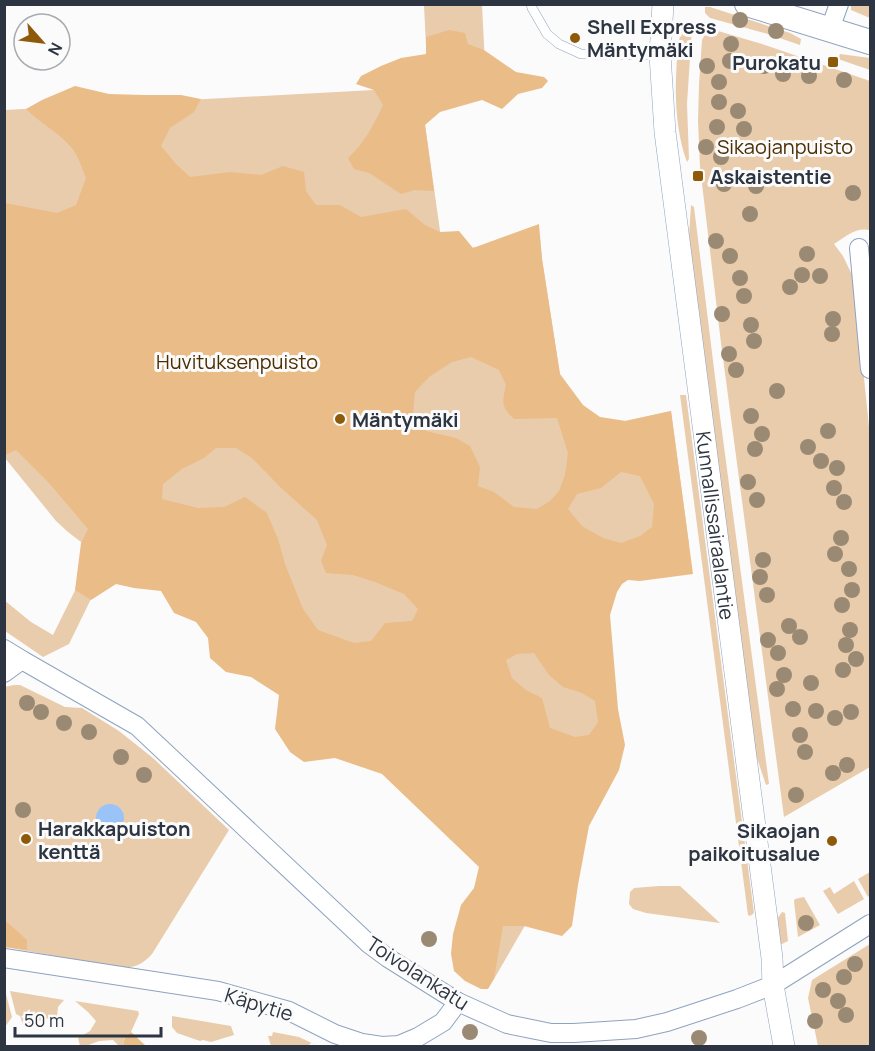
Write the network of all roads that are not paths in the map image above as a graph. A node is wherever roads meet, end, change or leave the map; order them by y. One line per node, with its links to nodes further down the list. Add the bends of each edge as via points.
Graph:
1 (531, 4): 7 (lane, via 547,34 581,54)
2 (663, 4): 7 (street, Kunnallissairaalantie)
3 (747, 4): 5 (main road)
4 (839, 4): 5 (street)
5 (830, 29): 6 (main road)
6 (870, 42)
7 (660, 55): 15 (street, Kunnallissairaalantie, via 665,132 771,947)
8 (859, 248): 9 (street)
9 (870, 369)
10 (4, 649): 11 (street, Toivolankatu)
11 (22, 660): 12 (street); 16 (street, Toivolankatu, via 137,726 369,944)
12 (4, 673)
13 (870, 924): 15 (street, Toivolankatu)
14 (4, 958): 16 (street, Käpytie, via 218,991 289,1011 335,1034 382,1046 399,1045 418,1037 443,1022)
15 (772, 985): 16 (street, Toivolankatu, via 667,1022 574,1034 507,1024); 17 (street, Kunnallissairaalantie)
16 (458, 1002)
17 (784, 1047)

